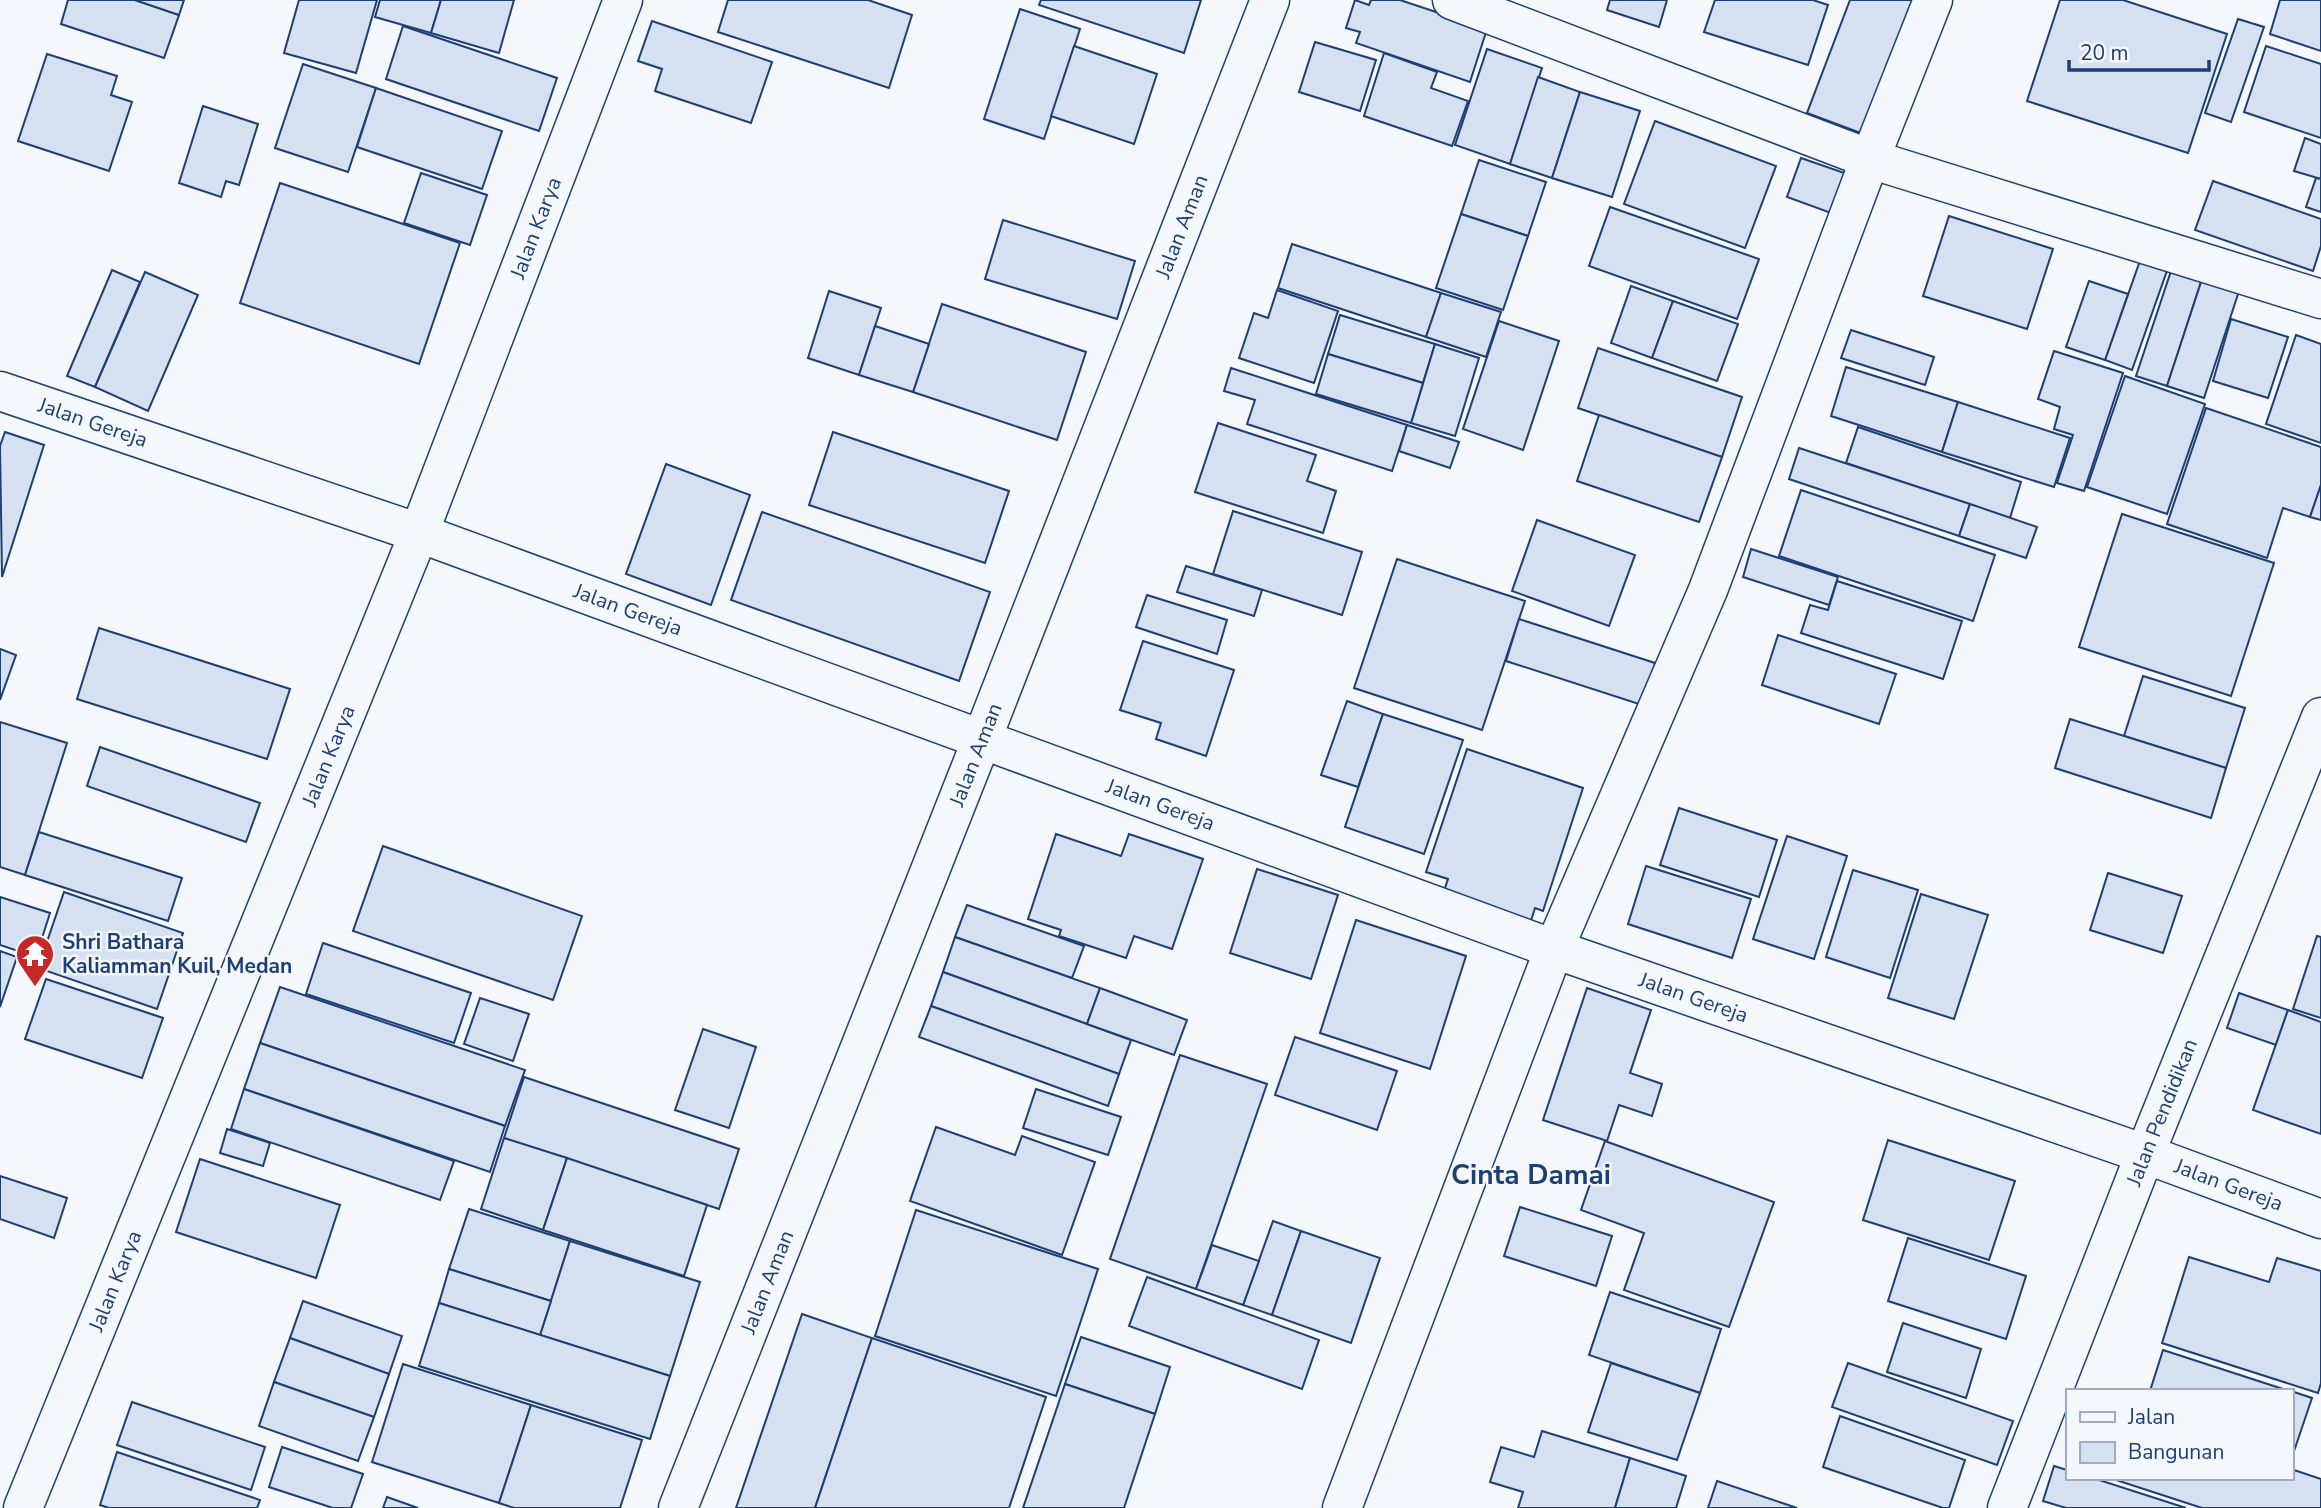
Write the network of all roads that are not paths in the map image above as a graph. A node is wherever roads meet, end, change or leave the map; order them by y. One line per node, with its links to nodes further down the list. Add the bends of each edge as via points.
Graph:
1 (623, 0): 8 (street, Jalan Karya)
2 (1270, 0): 10 (street, Jalan Aman)
3 (1452, 0): 5 (street)
4 (1933, 0): 5 (street)
5 (1870, 159): 6 (street); 11 (street, via 1708,590)
6 (2321, 299)
7 (0, 391): 8 (street, Jalan Gereja)
8 (419, 533): 10 (street, Jalan Gereja); 14 (street, Jalan Karya)
9 (2321, 717): 12 (street, Jalan Pendidikan)
10 (982, 739): 11 (street, Jalan Gereja); 15 (street, Jalan Aman)
11 (1554, 949): 12 (street, Jalan Gereja); 16 (street)
12 (2145, 1154): 13 (street, Jalan Gereja); 17 (street, Jalan Pendidikan)
13 (2321, 1219)
14 (23, 1508)
15 (678, 1508)
16 (1342, 1508)
17 (2007, 1508)

